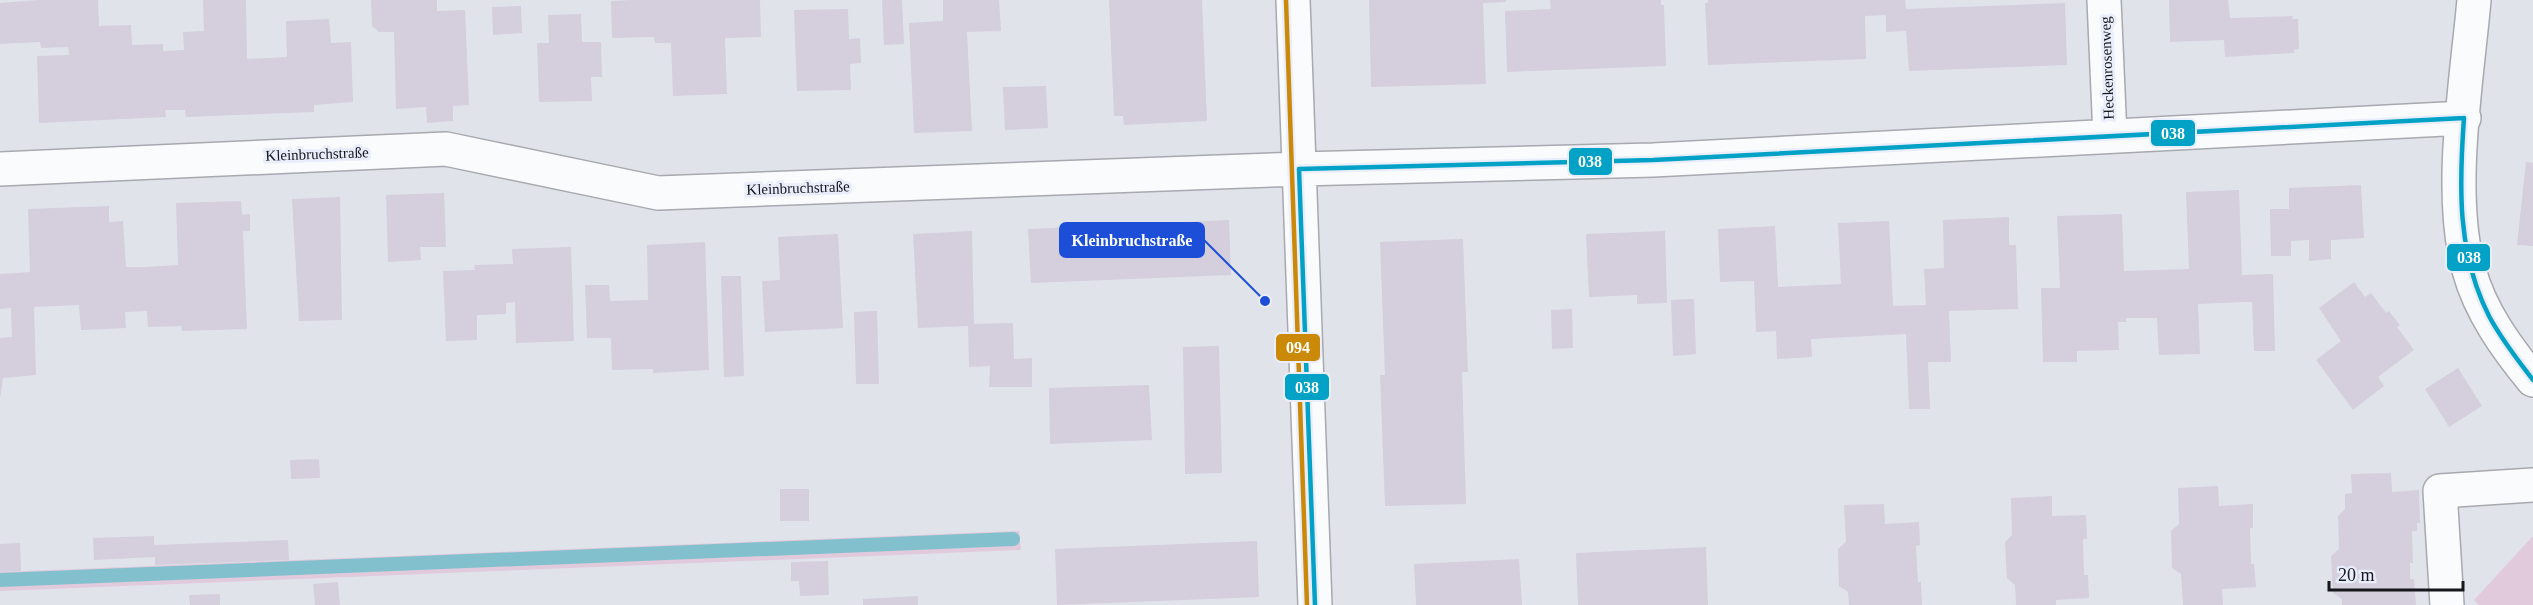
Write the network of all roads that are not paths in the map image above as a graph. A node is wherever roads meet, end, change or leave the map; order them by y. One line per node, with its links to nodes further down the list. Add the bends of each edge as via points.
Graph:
1 (1293, 0): 7 (street)
2 (2104, 0): 5 (street, Heckenrosenweg)
3 (2474, 0): 4 (street)
4 (2464, 118): 5 (street, Kleinbruchstraße); 8 (street, via 2459,179 2462,241 2469,270 2495,330)
5 (2110, 136): 7 (street, Kleinbruchstraße, via 1653,160)
6 (0, 169): 7 (street, Kleinbruchstraße, via 446,149 658,193)
7 (1299, 169): 10 (street)
8 (2533, 380)
9 (2533, 485): 11 (street, via 2440,491)
10 (1315, 605)
11 (2447, 605)

